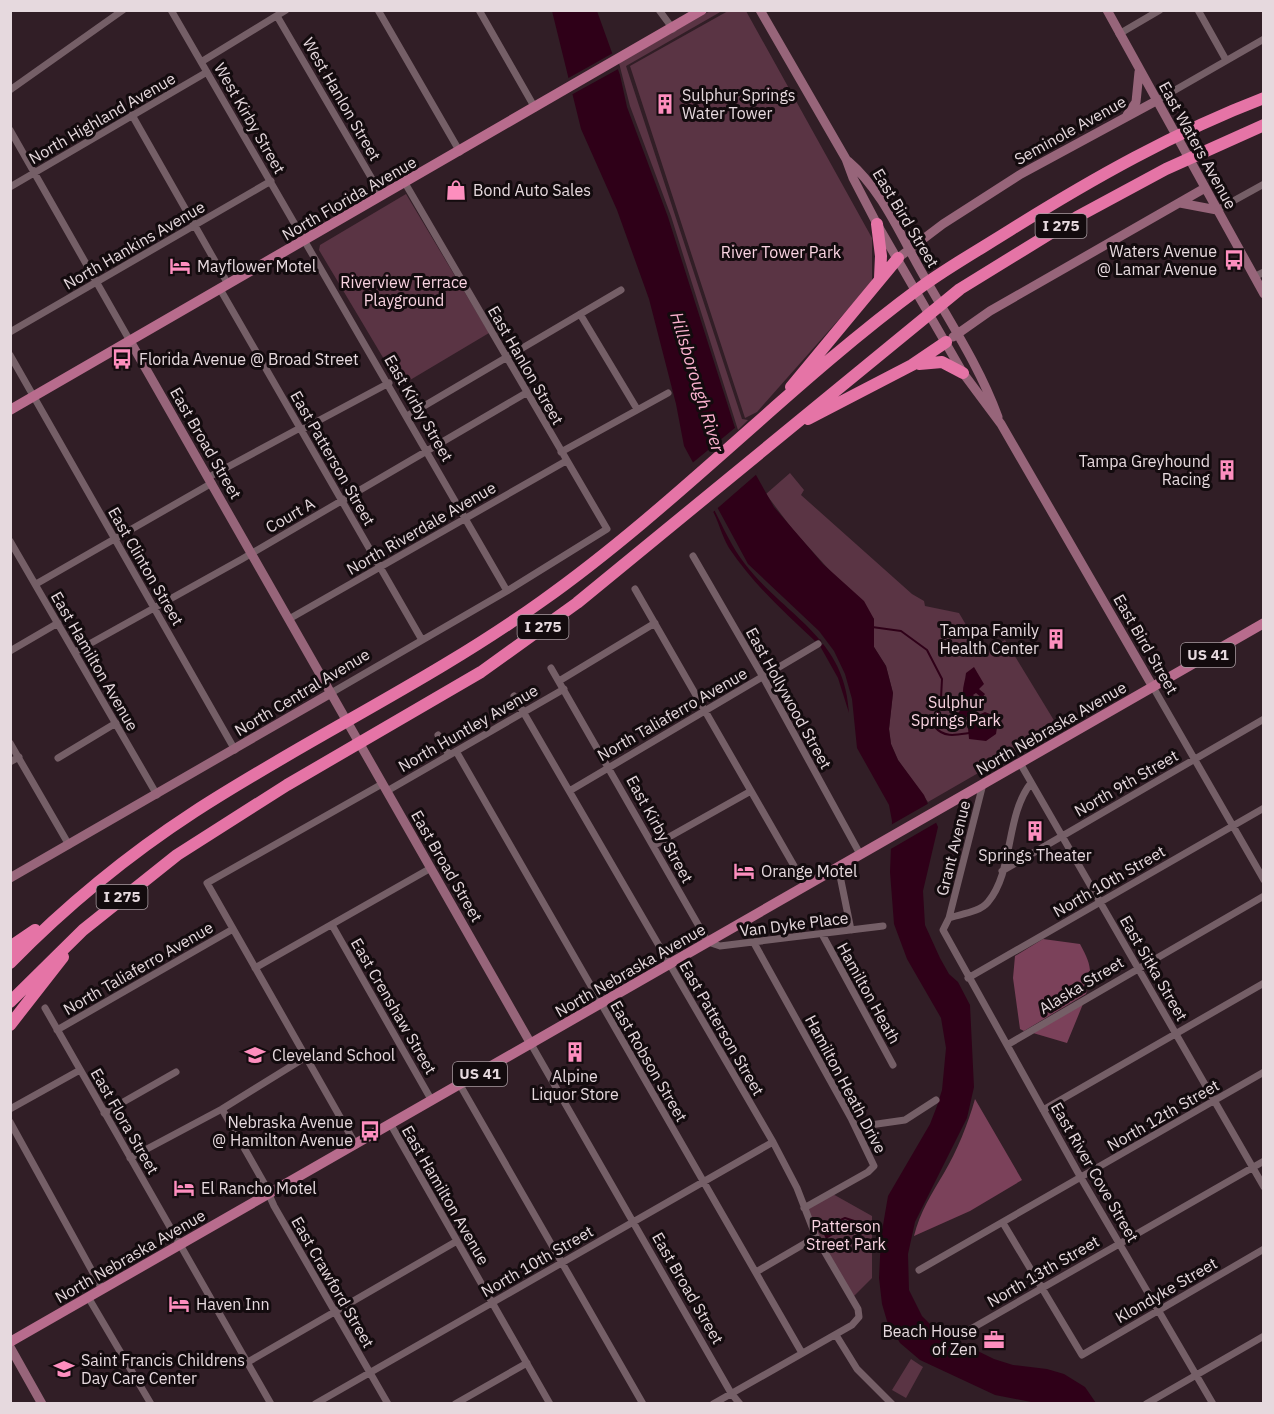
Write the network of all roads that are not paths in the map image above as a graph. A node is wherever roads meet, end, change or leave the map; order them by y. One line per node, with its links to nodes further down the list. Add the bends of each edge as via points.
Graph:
1 (123, 10): 20 (street)
2 (171, 10): 17 (street, West Kirby Street)
3 (286, 10): 12 (street)
4 (378, 10): 28 (street)
5 (479, 10): 23 (street)
6 (659, 10): 13 (street)
7 (702, 10): 13 (main road, North Florida Avenue)
8 (760, 10): 29 (street, East Bird Street)
9 (1107, 10): 14 (street, East Waters Avenue)
10 (1160, 10): 14 (street)
11 (1198, 10): 16 (street)
12 (277, 16): 17 (street); 36 (street, West Hanlon Street)
13 (672, 28): 23 (main road, North Florida Avenue)
14 (1119, 34): 18 (street, East Waters Avenue)
15 (1263, 39): 16 (street, Seminole Avenue)
16 (1226, 60): 22 (street, Seminole Avenue)
17 (201, 62): 19 (street, West Kirby Street)
18 (1139, 69): 22 (street, East Waters Avenue); 25 (street, via 1136,102)
19 (207, 72): 24 (street, North Highland Avenue); 31 (street, West Kirby Street)
20 (10, 90)
21 (1263, 98): 63 (highway, I 275, via 1154,147 949,269)
22 (1156, 101): 25 (street, Seminole Avenue); 35 (street, East Waters Avenue)
23 (535, 108): 28 (main road, North Florida Avenue)
24 (132, 116): 30 (street, North Highland Avenue); 40 (street, East Patterson Street)
25 (1124, 118): 42 (street, Seminole Avenue, via 1021,174)
26 (1263, 125): 69 (highway, I 275, via 1166,169 1077,217 960,290)
27 (10, 130): 30 (street)
28 (459, 152): 32 (main road, North Florida Avenue)
29 (846, 159): 39 (street, East Bird Street); 42 (street, East Bird Street, via 863,173)
30 (34, 173): 34 (street, North Highland Avenue); 46 (street)
31 (272, 181): 40 (street, North Hankins Avenue); 41 (street, West Kirby Street)
32 (405, 183): 36 (main road, North Florida Avenue); 56 (street, East Hanlon Street)
33 (1263, 184): 38 (street)
34 (10, 187)
35 (1205, 188): 37 (street); 38 (street, East Waters Avenue)
36 (382, 196): 41 (main road, North Florida Avenue)
37 (1180, 203): 38 (street); 52 (street, via 990,311)
38 (1217, 210): 44 (street, East Waters Avenue)
39 (878, 224): 43 (street, East Bird Street); 45 (highway)
40 (195, 226): 46 (street, North Hankins Avenue); 47 (street, East Patterson Street)
41 (306, 240): 47 (main road, North Florida Avenue); 59 (street, East Kirby Street)
42 (908, 249): 43 (street, Seminole Avenue); 52 (street, East Bird Street)
43 (898, 258): 45 (highway); 54 (street, East Bird Street)
44 (1259, 275): 49 (street, East Waters Avenue)
45 (880, 278): 63 (highway)
46 (96, 283): 51 (street, North Hankins Avenue); 53 (street)
47 (224, 287): 53 (main road, North Florida Avenue); 68 (street, East Patterson Street)
48 (621, 290): 50 (street)
49 (1263, 294)
50 (580, 314): 56 (street); 64 (street)
51 (10, 332)
52 (957, 334): 54 (street); 67 (street, East Bird Street, via 977,368)
53 (129, 341): 62 (main road, North Florida Avenue); 73 (street, East Broad Street)
54 (946, 342): 57 (highway); 58 (street, East Bird Street)
55 (10, 355): 62 (street, East Clinton Street)
56 (505, 358): 60 (street, East Hanlon Street); 66 (street)
57 (912, 365): 58 (highway, via 942,362); 69 (highway)
58 (963, 373): 67 (street, East Bird Street)
59 (388, 383): 66 (street, East Kirby Street); 68 (street)
60 (526, 393): 70 (street, Court A); 71 (street, East Hanlon Street)
61 (668, 393): 64 (street)
62 (34, 396): 65 (main road, North Florida Avenue); 77 (street, East Clinton Street)
63 (776, 406): 135 (highway, I 275, via 627,536 539,603 439,668 190,814)
64 (637, 409): 71 (street)
65 (10, 410)
66 (407, 416): 70 (street, East Kirby Street)
67 (1001, 424): 97 (street, East Bird Street)
68 (300, 429): 73 (street); 74 (street, East Patterson Street)
69 (785, 431): 140 (highway, I 275, via 578,603 482,672 196,841)
70 (428, 451): 74 (street, Court A); 75 (street, East Kirby Street)
71 (561, 452): 72 (street, East Hanlon Street)
72 (566, 461): 75 (street, North Riverdale Avenue); 76 (street, East Hanlon Street)
73 (211, 480): 77 (street); 79 (street, East Broad Street)
74 (341, 500): 79 (street, Court A); 81 (street, East Patterson Street)
75 (465, 518): 81 (street, North Riverdale Avenue); 84 (street, East Kirby Street)
76 (607, 529): 84 (street, North Central Avenue)
77 (115, 538): 82 (street); 85 (street, East Clinton Street)
78 (10, 541): 82 (street, East Hamilton Avenue)
79 (252, 553): 85 (street, Court A); 86 (street, East Broad Street)
80 (693, 556): 95 (street, East Hollywood Street)
81 (379, 566): 86 (street, North Riverdale Avenue); 90 (street, East Patterson Street)
82 (36, 584): 88 (street, East Hamilton Avenue)
83 (635, 589): 87 (street)
84 (507, 591): 90 (street, North Central Avenue)
85 (155, 608): 93 (street, Court A); 107 (street, East Clinton Street)
86 (289, 619): 99 (street, East Broad Street)
87 (655, 622): 96 (street, North Huntley Avenue); 102 (street)
88 (58, 623): 92 (street); 93 (street, East Hamilton Avenue)
89 (1263, 623): 97 (main road, North Nebraska Avenue / US 41)
90 (422, 640): 99 (street, North Central Avenue)
91 (818, 644): 95 (street, North Taliaferro Avenue)
92 (10, 651)
93 (75, 652): 104 (street, East Hamilton Avenue)
94 (551, 668): 96 (street, East Kirby Street)
95 (763, 677): 102 (street, North Taliaferro Avenue); 126 (street, East Hollywood Street)
96 (559, 681): 98 (street, East Kirby Street)
97 (1152, 687): 111 (street, East Bird Street); 113 (main road, North Nebraska Avenue / US 41)
98 (564, 689): 101 (street, North Huntley Avenue); 114 (street, East Kirby Street)
99 (331, 693): 107 (street, North Central Avenue); 117 (street, East Broad Street)
100 (514, 696): 101 (street, East Patterson Street)
101 (523, 711): 108 (street, North Huntley Avenue); 118 (street, East Patterson Street)
102 (706, 711): 114 (street, North Taliaferro Avenue); 119 (street)
103 (1263, 719): 111 (street, North 9th Street)
104 (116, 723): 110 (street); 120 (street, East Hamilton Avenue)
105 (438, 735): 108 (street, East Robson Street)
106 (10, 743): 109 (street)
107 (235, 750): 120 (street, North Central Avenue)
108 (453, 753): 117 (street, North Huntley Avenue); 154 (street, East Robson Street)
109 (19, 757): 112 (street); 124 (street)
110 (58, 758)
111 (1194, 759): 122 (street, East Bird Street); 123 (street, North 9th Street)
112 (10, 762)
113 (1020, 763): 115 (street, East Sitka Street); 116 (main road, North Nebraska Avenue / US 41)
114 (609, 766): 118 (street, North Taliaferro Avenue); 125 (street, East Kirby Street)
115 (1031, 783): 123 (street, East Sitka Street); 129 (street, via 1019,802)
116 (983, 784): 126 (main road, North Nebraska Avenue / US 41); 136 (street, Grant Avenue)
117 (385, 788): 128 (street, East Broad Street); 139 (street, North Huntley Avenue, via 207,883)
118 (571, 790): 148 (street, East Patterson Street)
119 (751, 791): 125 (street); 132 (street)
120 (157, 795): 124 (street, North Central Avenue)
121 (1263, 808): 122 (street, North 10th Street)
122 (1233, 825): 131 (street, East Bird Street); 134 (street, North 10th Street)
123 (1062, 836): 129 (street, North 9th Street); 134 (street, East Sitka Street)
124 (69, 845): 130 (street, North Central Avenue)
125 (654, 846): 143 (street, East Kirby Street)
126 (860, 855): 127 (main road, North Nebraska Avenue / US 41)
127 (838, 866): 132 (main road, North Nebraska Avenue / US 41); 141 (street)
128 (431, 868): 137 (street); 159 (street, East Broad Street)
129 (1002, 871): 136 (street, via 987,903)
130 (10, 878)
131 (1263, 880)
132 (805, 885): 143 (main road, North Nebraska Avenue / US 41)
133 (1263, 896): 150 (street, Alaska Street)
134 (1101, 902): 150 (street, East Sitka Street); 151 (street, North 10th Street)
135 (59, 916): 145 (highway); 147 (highway, I 275)
136 (949, 918): 146 (street, Grant Avenue, via 943,930)
137 (332, 925): 149 (street); 168 (street, East Crenshaw Street)
138 (884, 926): 141 (street, Van Dyke Place)
139 (233, 929): 149 (street); 157 (street, North Taliaferro Avenue)
140 (83, 930): 153 (highway, I 275); 156 (highway)
141 (851, 930): 142 (street, Van Dyke Place)
142 (822, 934): 144 (street, Van Dyke Place); 162 (street, Hamilton Heath)
143 (708, 942): 144 (street, Van Dyke Place, via 720,946); 148 (main road, North Nebraska Avenue / US 41)
144 (754, 943): 176 (street, Hamilton Heath Drive)
145 (10, 947)
146 (955, 953): 151 (street, East River Cove Street)
147 (10, 963)
148 (670, 964): 154 (main road, North Nebraska Avenue / US 41); 177 (street, East Patterson Street)
149 (255, 968): 161 (street)
150 (1137, 968): 158 (street, East Sitka Street); 160 (street, Alaska Street)
151 (968, 978): 160 (street, East River Cove Street)
152 (1263, 983): 158 (street)
153 (10, 1002)
154 (600, 1004): 159 (main road, North Nebraska Avenue / US 41); 183 (street, East Robson Street)
155 (45, 1008): 157 (street, East Flora Street)
156 (10, 1025)
157 (57, 1030): 163 (street, East Flora Street)
158 (1175, 1034): 169 (street, East Sitka Street); 172 (street)
159 (531, 1044): 166 (main road, North Nebraska Avenue / US 41); 187 (street, East Broad Street)
160 (1007, 1045): 172 (street, East River Cove Street)
161 (306, 1057): 171 (street); 178 (street)
162 (894, 1065)
163 (80, 1070): 170 (street); 173 (street, East Flora Street)
164 (176, 1072): 173 (street)
165 (1263, 1072): 169 (street, North 12th Street)
166 (460, 1085): 168 (main road, North Nebraska Avenue / US 41); 194 (street)
167 (936, 1100): 176 (street, via 905,1120)
168 (432, 1101): 175 (main road, North Nebraska Avenue / US 41)
169 (1213, 1102): 181 (street, East Sitka Street); 182 (street, North 12th Street)
170 (10, 1109)
171 (222, 1109): 179 (street); 185 (street, East Crawford Street)
172 (1043, 1110): 182 (street, East River Cove Street)
173 (104, 1113): 179 (street, East Flora Street)
174 (10, 1122): 197 (street)
175 (390, 1125): 178 (main road, North Nebraska Avenue / US 41); 190 (street, East Hamilton Avenue)
176 (856, 1127): 186 (street, Hamilton Heath Drive, via 874,1166)
177 (773, 1142): 183 (street, North 10th Street); 186 (street, East Patterson Street)
178 (356, 1144): 185 (main road, North Nebraska Avenue / US 41)
179 (130, 1158): 192 (street, East Flora Street)
180 (1263, 1161): 181 (street, North 13th Street)
181 (1252, 1168): 184 (street, East Sitka Street); 191 (street, North 13th Street)
182 (1081, 1178): 188 (street, North 12th Street); 191 (street, East River Cove Street)
183 (704, 1182): 187 (street, North 10th Street); 196 (street, East Robson Street)
184 (1263, 1187)
185 (269, 1194): 192 (main road, North Nebraska Avenue / US 41); 202 (street, East Crawford Street)
186 (804, 1208): 189 (street, East Patterson Street)
187 (633, 1221): 194 (street, North 10th Street); 213 (street, East Broad Street)
188 (1003, 1223): 195 (street, North 12th Street); 198 (street)
189 (816, 1237): 196 (street); 204 (street, East Patterson Street, via 858,1309 859,1317)
190 (457, 1241): 200 (street, East Hamilton Avenue); 202 (street)
191 (1119, 1242): 198 (street, North 13th Street); 201 (street, East River Cove Street)
192 (180, 1245): 197 (main road, North Nebraska Avenue / US 41); 209 (street, East Flora Street)
193 (1263, 1249): 201 (street, Klondyke Street)
194 (562, 1262): 200 (street, North 10th Street); 221 (street)
195 (919, 1270)
196 (756, 1272): 208 (street, East Robson Street)
197 (102, 1289): 199 (main road, North Nebraska Avenue / US 41)
198 (1041, 1289): 201 (street, Klondyke Street, via 1082,1355); 203 (street, North 13th Street)
199 (88, 1298): 206 (main road, North Nebraska Avenue / US 41); 215 (street)
200 (493, 1302): 210 (street, East Hamilton Avenue); 211 (street, North 10th Street)
201 (1158, 1310): 212 (street, East River Cove Street)
202 (335, 1312): 209 (street); 211 (street, East Crawford Street)
203 (962, 1334)
204 (836, 1335): 208 (street); 224 (street, via 857,1368)
205 (1263, 1336): 212 (street)
206 (10, 1342)
207 (10, 1347): 214 (street)
208 (802, 1353): 213 (street)
209 (248, 1362): 216 (street, East Flora Street)
210 (527, 1363): 219 (street); 220 (street, East Hamilton Avenue)
211 (370, 1372): 217 (street, North 10th Street); 218 (street, East Crawford Street)
212 (1196, 1375): 225 (street); 226 (street, East River Cove Street)
213 (731, 1394): 222 (street); 223 (street, East Broad Street)
214 (42, 1404)
215 (151, 1404)
216 (271, 1404)
217 (315, 1404)
218 (388, 1404)
219 (455, 1404)
220 (550, 1404)
221 (644, 1404)
222 (713, 1404)
223 (740, 1404)
224 (892, 1404)
225 (1146, 1404)
226 (1213, 1404)

